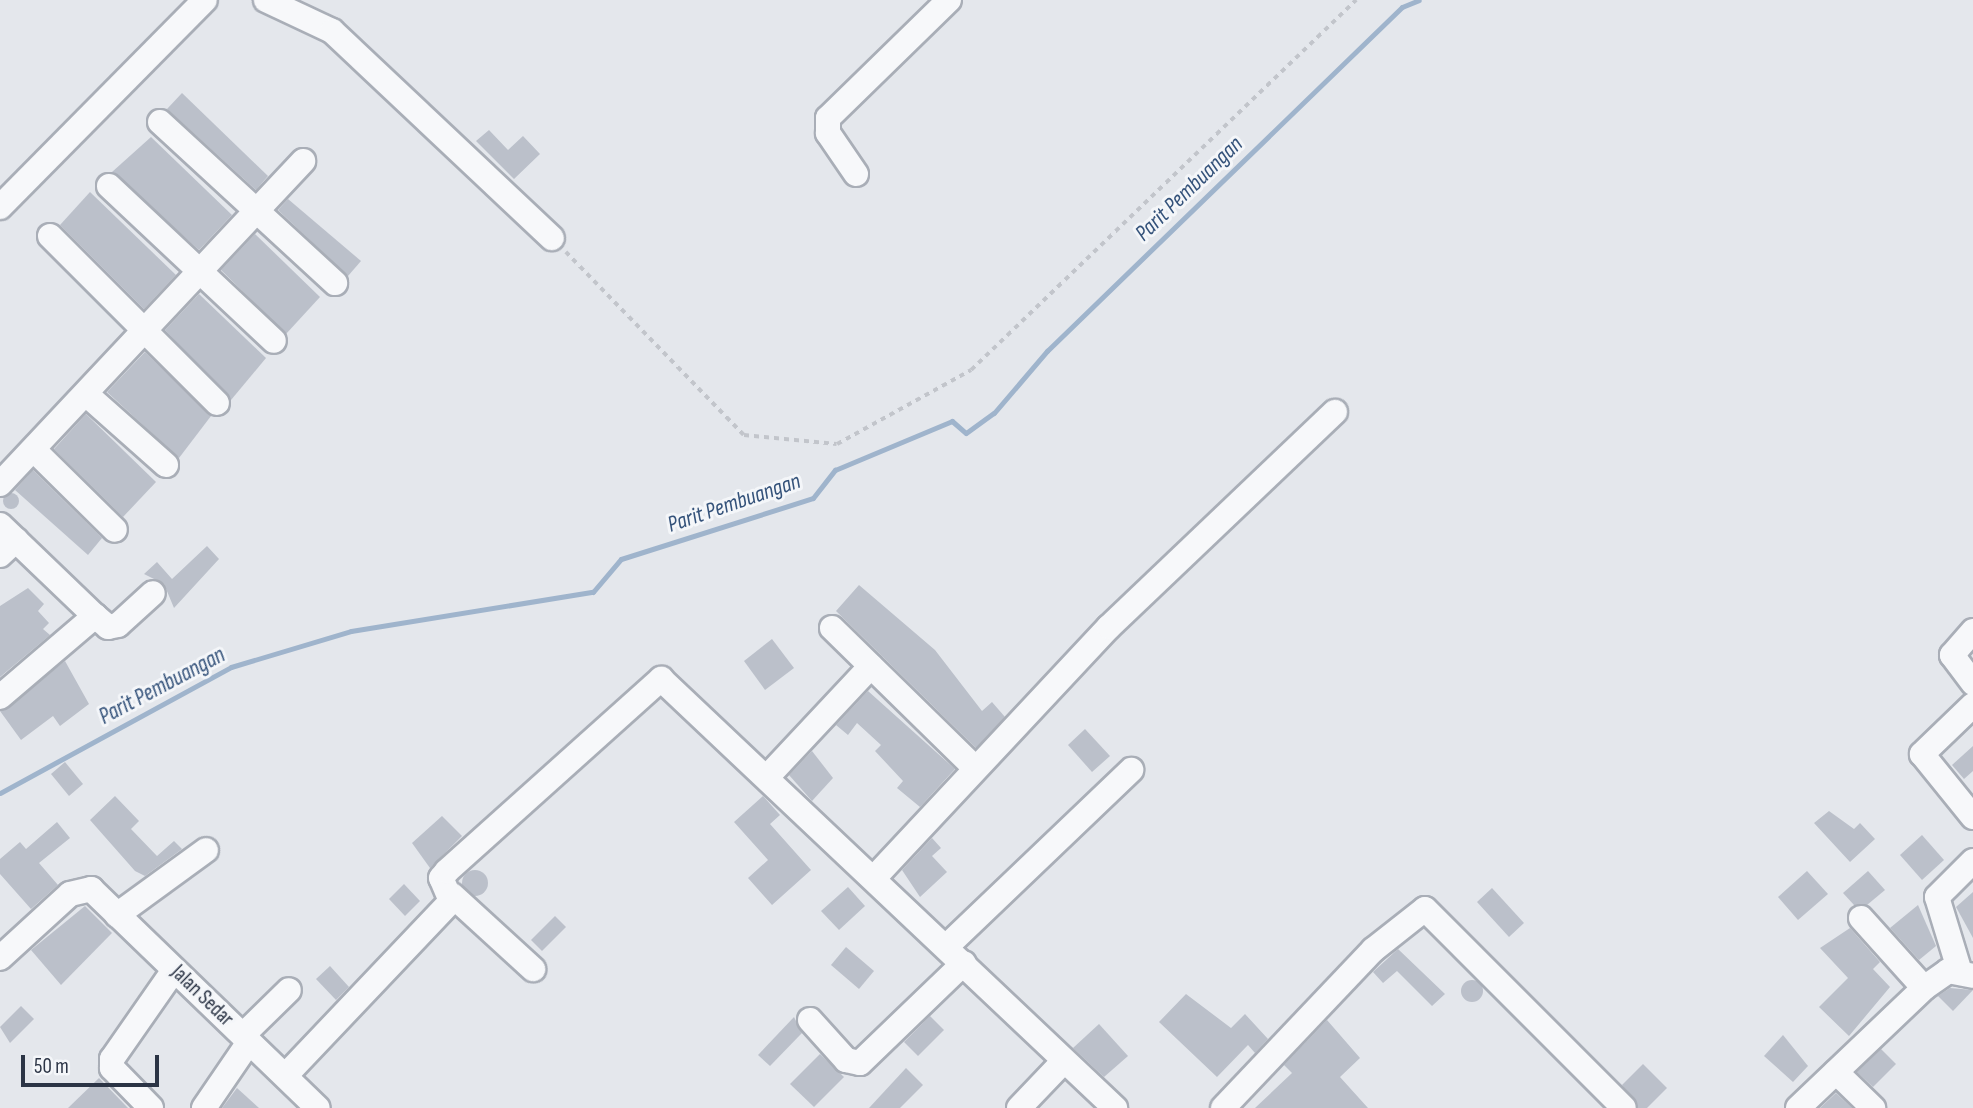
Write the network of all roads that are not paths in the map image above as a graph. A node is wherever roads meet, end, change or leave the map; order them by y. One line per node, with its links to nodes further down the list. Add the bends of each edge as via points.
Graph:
1 (266, 0): 11 (street, via 332,31)
2 (949, 0): 6 (street, via 828,118 828,132)
3 (204, 1): 8 (street)
4 (160, 122): 9 (street)
5 (303, 160): 9 (street)
6 (856, 174)
7 (109, 186): 12 (street)
8 (0, 207)
9 (252, 210): 12 (street); 13 (street)
10 (50, 236): 14 (street)
11 (552, 238)
12 (196, 271): 14 (street); 15 (street)
13 (335, 283)
14 (142, 331): 16 (street); 17 (street)
15 (274, 341)
16 (86, 394): 19 (street); 20 (street)
17 (217, 403)
18 (1335, 412): 32 (street, via 1144,594)
19 (35, 451): 21 (street); 22 (street)
20 (166, 465)
21 (0, 484)
22 (115, 530)
23 (5, 540): 25 (street)
24 (153, 593): 25 (street, via 118,625)
25 (95, 616): 30 (street)
26 (832, 628): 28 (street)
27 (1973, 631): 29 (street, via 1952,655)
28 (871, 666): 32 (street); 34 (street)
29 (1973, 683)
30 (0, 697)
31 (1973, 705): 35 (street, via 1922,754)
32 (975, 768): 38 (street)
33 (1131, 770): 42 (street)
34 (769, 775): 38 (street); 39 (street, via 661,679 447,871 441,878)
35 (1973, 817)
36 (206, 850): 40 (street)
37 (1973, 861): 46 (street, via 1937,897)
38 (874, 878): 42 (street)
39 (453, 895): 44 (street); 53 (street)
40 (117, 915): 43 (street, Jalan Sedar, via 84,887); 45 (street, Jalan Sedar)
41 (1861, 918): 47 (street)
42 (956, 955): 49 (street, via 860,1063 846,1060); 51 (street)
43 (0, 958)
44 (533, 969)
45 (174, 970): 50 (street, Jalan Sedar); 54 (street, via 112,1059 112,1068)
46 (1966, 973): 47 (street)
47 (1924, 988): 52 (street)
48 (289, 990): 50 (street)
49 (810, 1020)
50 (246, 1039): 53 (street, Jalan Sedar); 55 (street)
51 (1061, 1064): 57 (street); 58 (street)
52 (1836, 1072): 61 (street); 62 (street)
53 (286, 1076): 56 (street, Jalan Sedar)
54 (151, 1108)
55 (204, 1108)
56 (318, 1108)
57 (1019, 1108)
58 (1115, 1108)
59 (1223, 1108): 60 (street, via 1373,950 1425,909)
60 (1624, 1108)
61 (1798, 1108)
62 (1873, 1108)

